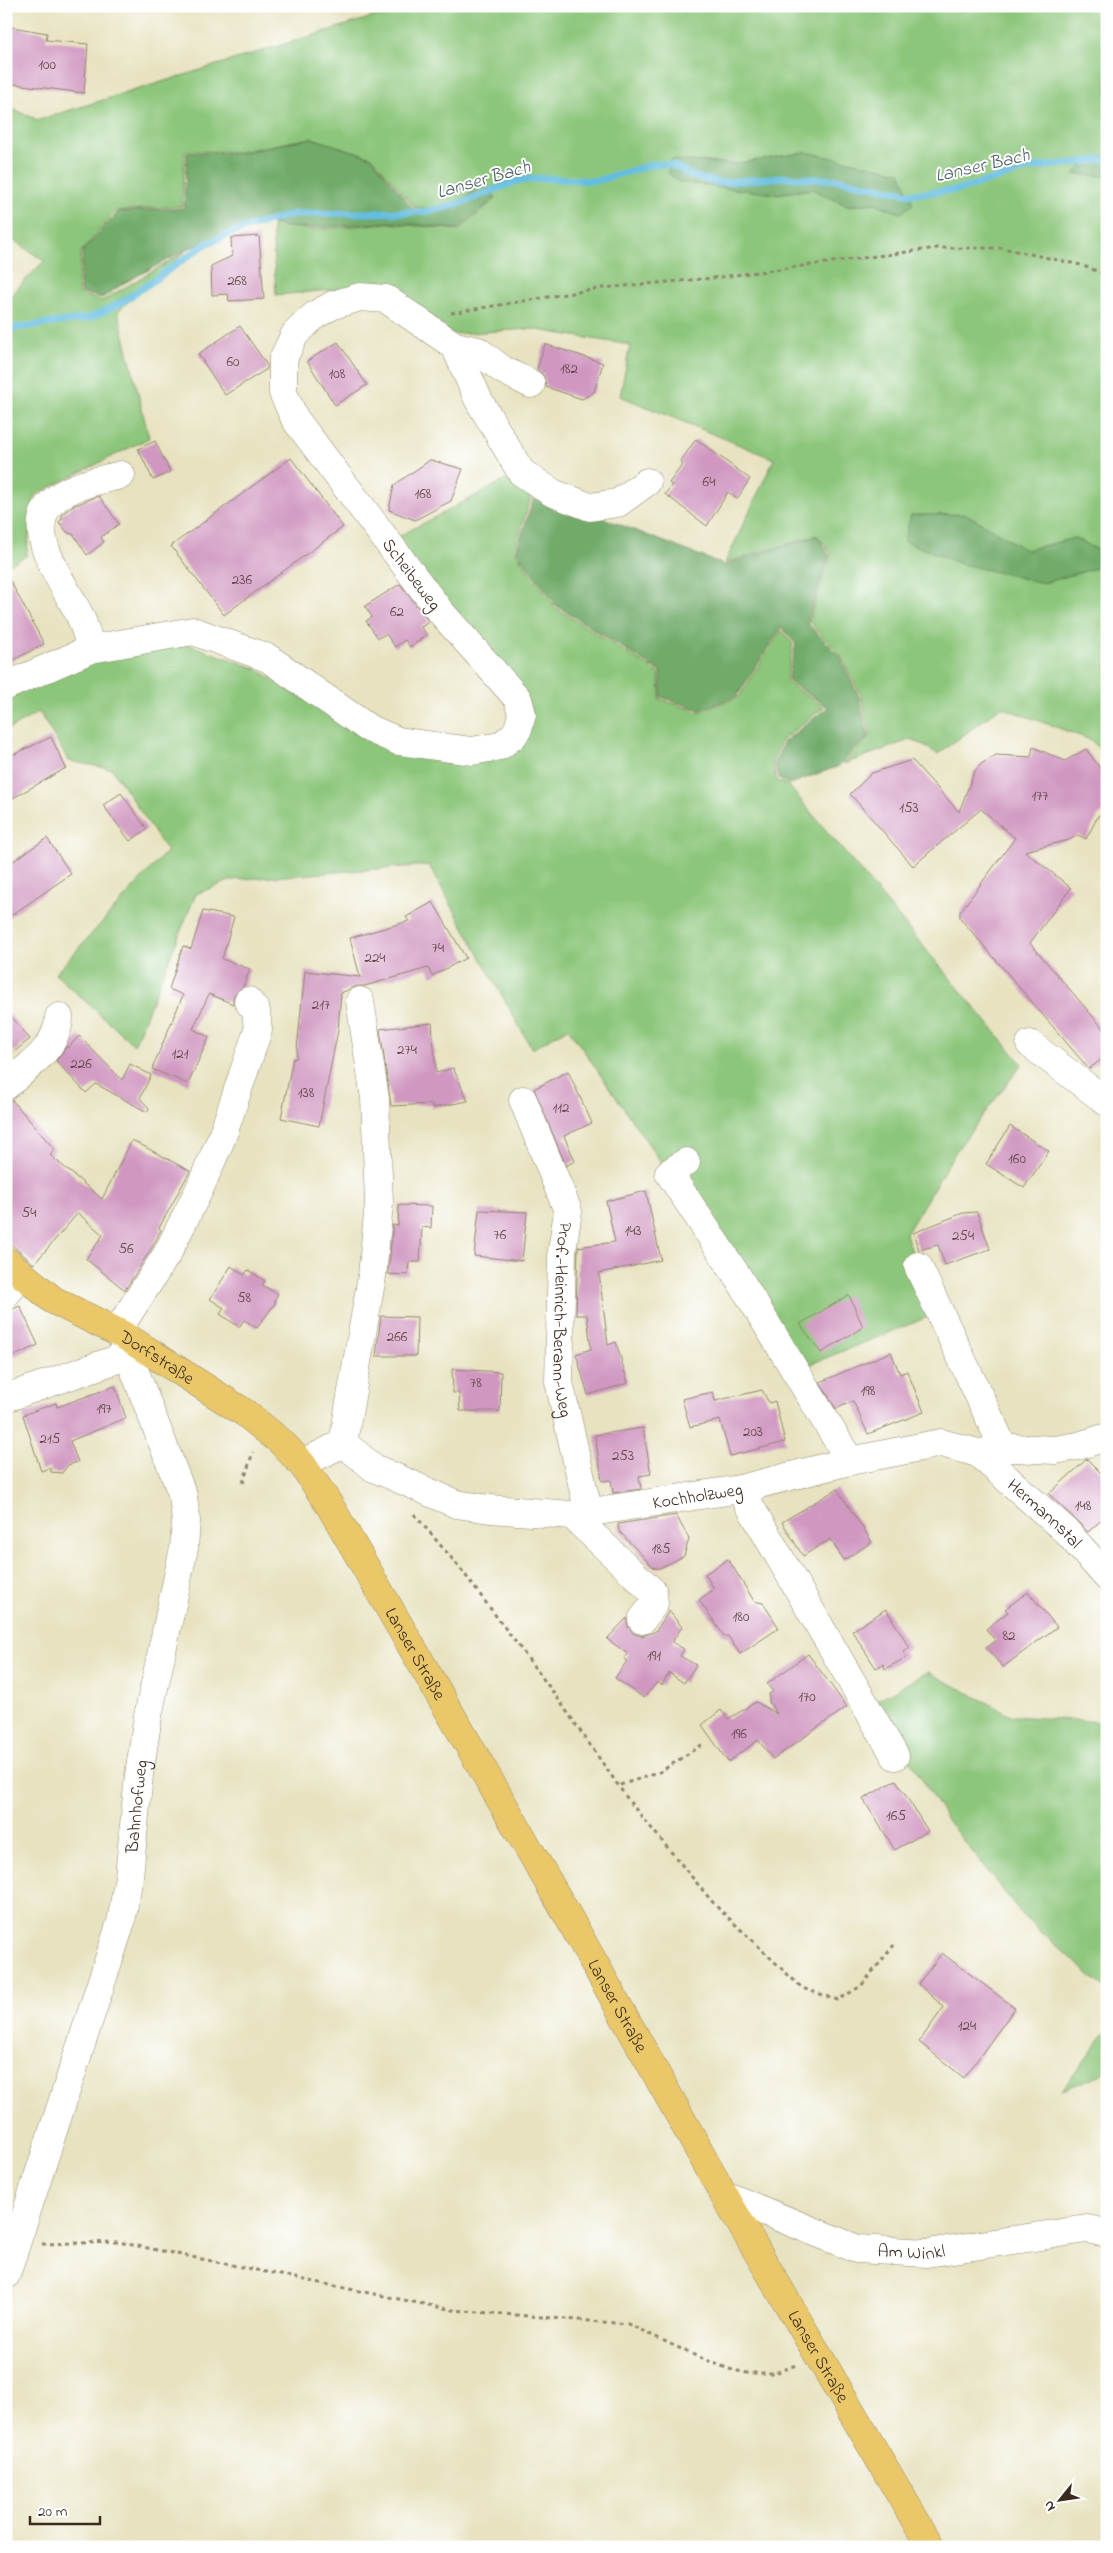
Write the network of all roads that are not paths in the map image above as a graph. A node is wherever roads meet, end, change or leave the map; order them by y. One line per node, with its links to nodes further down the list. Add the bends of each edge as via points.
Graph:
1 (455, 346): 2 (street, via 478,351 503,370); 4 (street, via 478,399 521,472 553,493 590,507 618,502); 5 (street, Scheibeweg, via 386,299 360,297 314,315 295,334 283,359 283,393 295,419 439,610 518,699 521,721 513,736 500,746 472,751 398,741 368,728 268,658 193,632)
2 (531, 384)
3 (121, 475): 5 (street, via 69,491 51,503 45,513 43,536 50,559 81,618)
4 (647, 482)
5 (91, 649): 6 (street, Scheibeweg)
6 (6, 686)
7 (248, 1001): 17 (street, via 256,1011 258,1030 222,1137 167,1254 123,1322)
8 (360, 1001): 20 (street, via 375,1098 379,1203 372,1276)
9 (59, 1017): 11 (street, via 56,1038)
10 (1030, 1044): 13 (street)
11 (6, 1086)
12 (523, 1100): 25 (street, Prof.-Heinrich-Berann-Weg, via 568,1211 562,1251 559,1382)
13 (1107, 1102)
14 (686, 1162): 22 (street, via 669,1173 738,1277)
15 (918, 1266): 21 (street)
16 (10, 1281): 17 (main road, Dorfstraße, via 53,1300)
17 (128, 1352): 18 (street); 23 (main road, Dorfstraße, via 245,1413); 31 (street, Bahnhofweg, via 183,1496 186,1521 184,1548 142,1751 122,1916)
18 (11, 1403)
19 (1107, 1436): 21 (street, Kochholzweg, via 1055,1450)
20 (343, 1443): 23 (street); 25 (street, Kochholzweg, via 374,1468 456,1504)
21 (991, 1451): 22 (street, Kochholzweg, via 941,1444); 26 (street, Hermannstal)
22 (850, 1461): 24 (street, Kochholzweg)
23 (302, 1464): 29 (main road, Lanser Straße, via 330,1506 565,1912)
24 (740, 1489): 25 (street, Kochholzweg); 28 (street)
25 (580, 1515): 27 (street, via 653,1592 654,1604)
26 (1107, 1577)
27 (642, 1620)
28 (895, 1756)
29 (724, 2195): 30 (street, Am Winkl, via 856,2248 927,2253 1087,2229); 32 (main road, Lanser Straße)
30 (1107, 2232)
31 (6, 2275)
32 (932, 2547)

